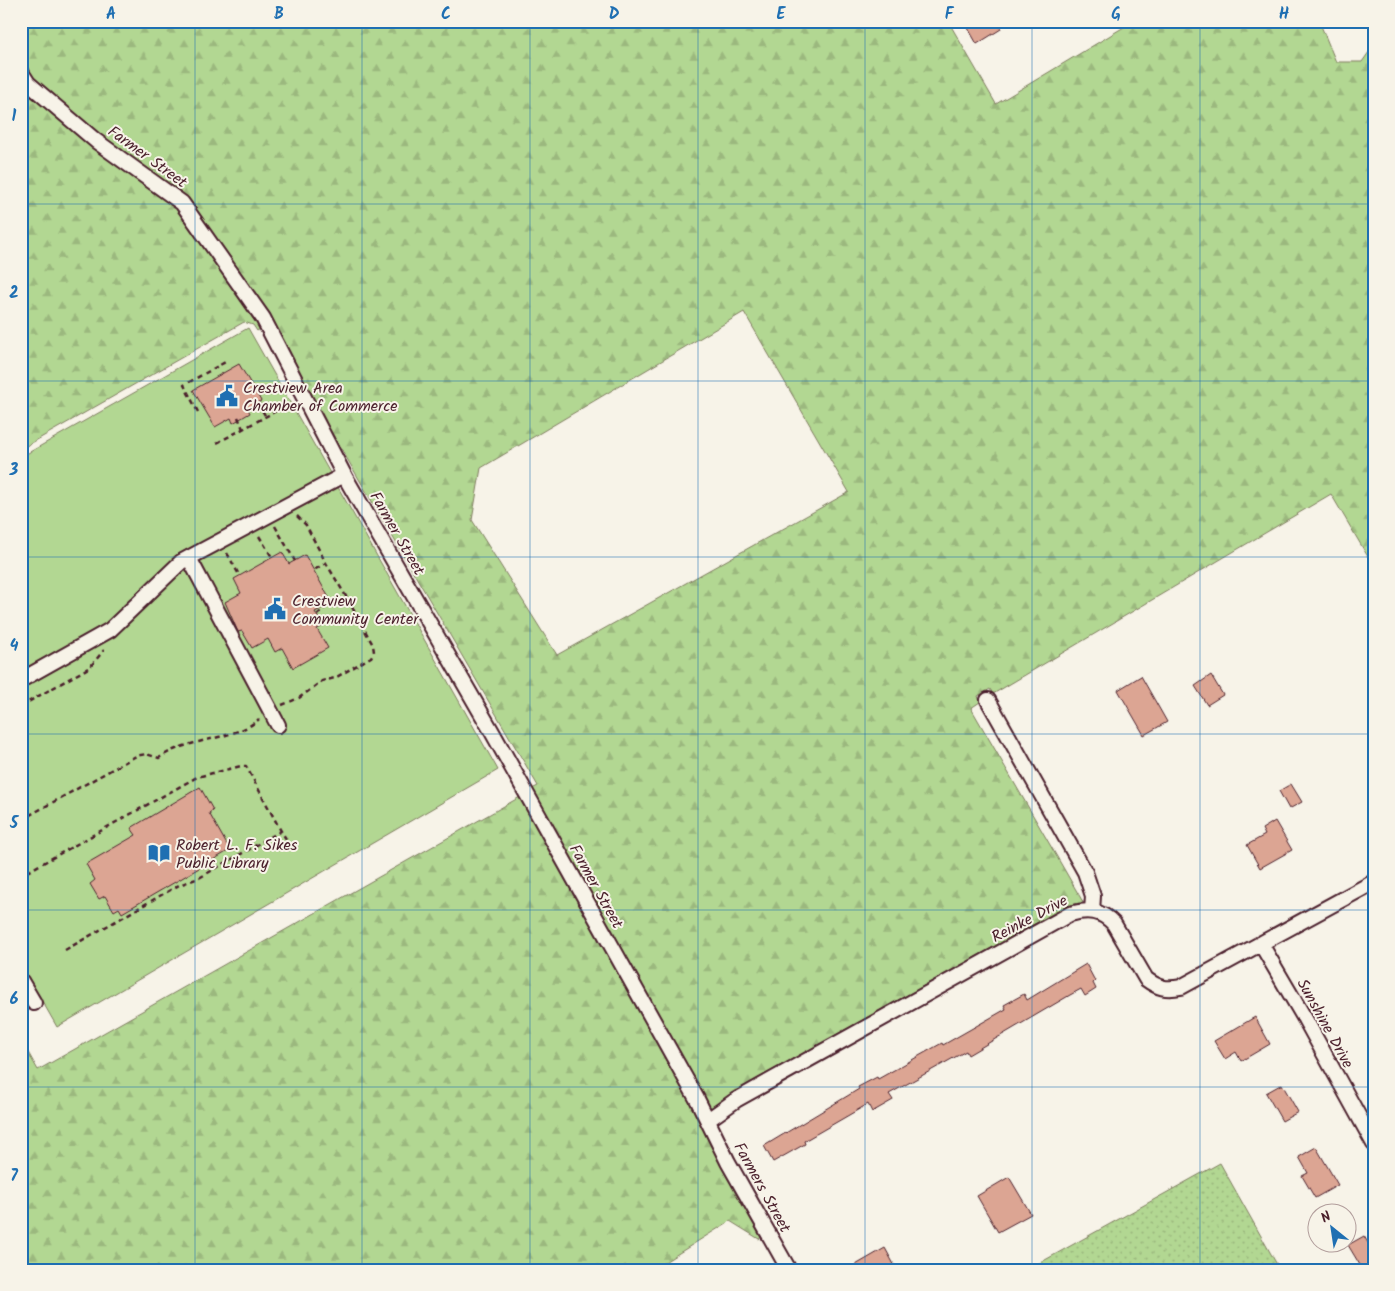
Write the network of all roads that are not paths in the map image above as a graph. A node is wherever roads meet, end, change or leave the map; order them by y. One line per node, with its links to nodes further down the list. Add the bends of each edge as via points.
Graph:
1 (21, 72): 2 (street, Farmer Street, via 28,83 96,141 182,203 263,318)
2 (344, 475): 3 (street); 12 (street, Farmer Street, via 491,730)
3 (189, 558): 4 (street, via 110,630); 6 (street)
4 (21, 680)
5 (988, 700): 8 (street, via 1085,872 1093,896)
6 (278, 724)
7 (1374, 882): 9 (street, Reinke Drive)
8 (1092, 911): 9 (street, Reinke Drive, via 1107,916 1114,924 1146,979 1167,990 1181,987); 12 (street, Reinke Drive, via 1070,914 736,1100)
9 (1261, 944): 13 (street, Sunshine Drive)
10 (21, 981): 11 (street)
11 (34, 1003)
12 (708, 1120): 14 (street, Farmers Street)
13 (1374, 1144)
14 (788, 1270)

